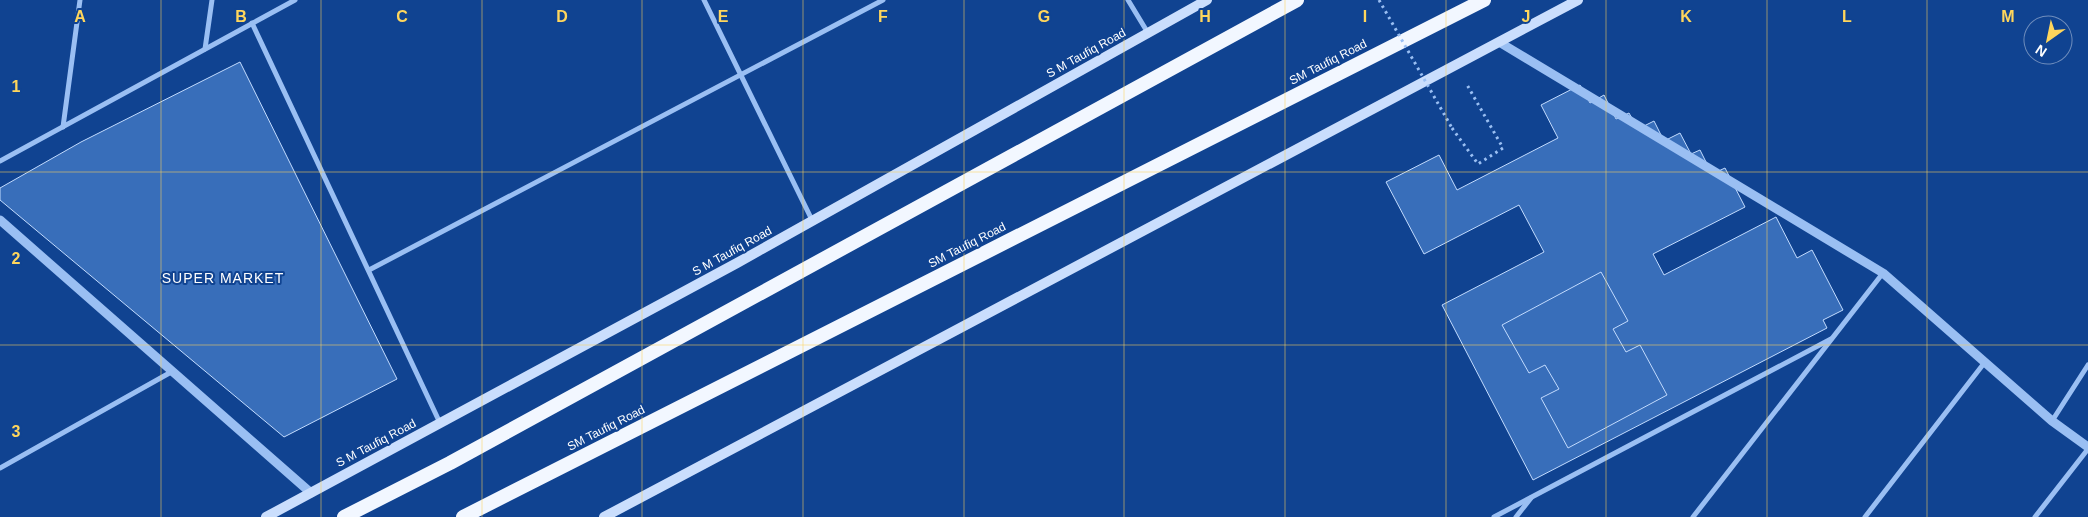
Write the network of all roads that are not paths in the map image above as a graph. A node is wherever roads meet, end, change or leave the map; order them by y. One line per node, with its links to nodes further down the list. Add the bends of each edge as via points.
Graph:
1 (80, 0): 16 (street)
2 (212, 0): 14 (street)
3 (295, 0): 11 (street)
4 (704, 0): 15 (street)
5 (883, 0): 15 (street)
6 (1128, 0): 12 (street)
7 (1207, 0): 12 (main road, S M Taufiq Road)
8 (1297, 0): 33 (highway, via 450,463)
9 (1484, 0): 34 (highway, SM Taufiq Road)
10 (1578, 0): 13 (main road)
11 (252, 23): 14 (street); 20 (street)
12 (1148, 33): 19 (main road, S M Taufiq Road)
13 (1499, 42): 21 (street); 35 (main road)
14 (205, 49): 16 (street)
15 (741, 75): 19 (street); 20 (street)
16 (63, 127): 17 (street)
17 (0, 161)
18 (0, 220): 25 (street)
19 (812, 220): 27 (main road, S M Taufiq Road)
20 (369, 270): 27 (street)
21 (1883, 273): 22 (street); 23 (street)
22 (1831, 339): 31 (street); 38 (street)
23 (1985, 362): 26 (street); 39 (street)
24 (2088, 365): 26 (street)
25 (173, 371): 29 (street); 30 (street)
26 (2052, 420): 28 (street)
27 (441, 423): 30 (main road, S M Taufiq Road)
28 (2088, 448): 40 (street)
29 (0, 468)
30 (311, 493): 32 (main road, S M Taufiq Road)
31 (1533, 495): 36 (street); 37 (street)
32 (266, 517)
33 (344, 517)
34 (464, 517)
35 (604, 517)
36 (1494, 517)
37 (1516, 517)
38 (1693, 517)
39 (1865, 517)
40 (2035, 517)

